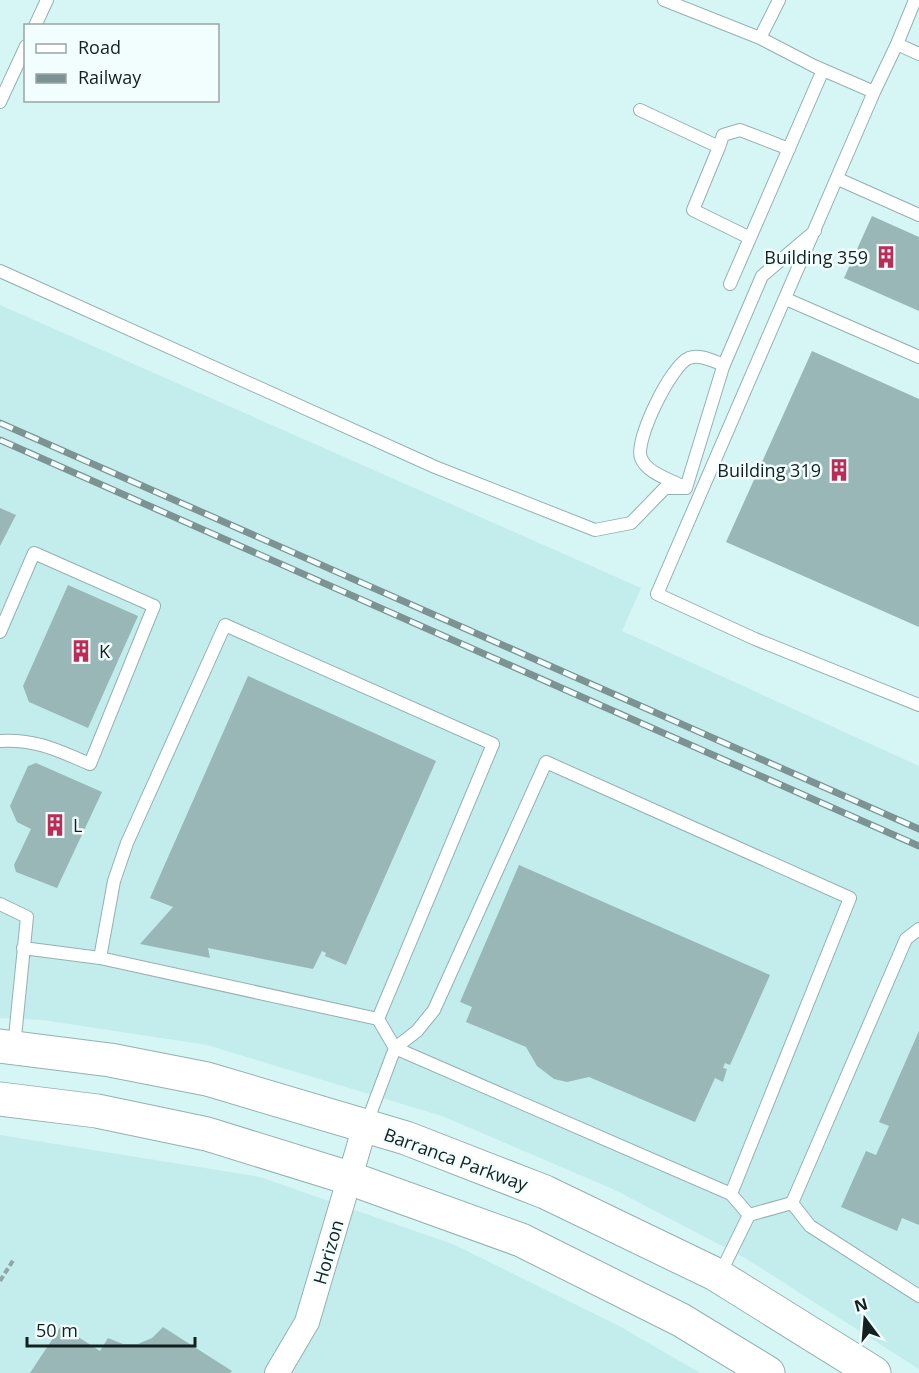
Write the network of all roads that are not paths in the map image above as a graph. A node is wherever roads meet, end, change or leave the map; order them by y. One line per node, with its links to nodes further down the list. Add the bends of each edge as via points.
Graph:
1 (46, 0): 5 (lane)
2 (664, 0): 6 (lane)
3 (779, 0): 6 (lane)
4 (915, 0): 7 (lane)
5 (36, 24)
6 (760, 38): 10 (lane)
7 (897, 44): 9 (lane); 11 (lane)
8 (24, 50): 12 (lane)
9 (919, 54)
10 (823, 70): 11 (lane); 15 (lane)
11 (874, 92): 16 (lane)
12 (0, 102)
13 (640, 110): 14 (lane)
14 (718, 147): 15 (lane, via 723,135 741,130); 19 (lane, via 693,210)
15 (789, 149): 19 (lane)
16 (838, 179): 17 (lane); 18 (lane)
17 (919, 215)
18 (815, 231): 22 (lane); 24 (lane, via 762,276)
19 (750, 238): 21 (lane)
20 (0, 272): 25 (lane, via 435,467 595,530 631,523 664,488)
21 (730, 284)
22 (786, 299): 23 (lane); 27 (lane, via 657,594 755,639)
23 (919, 357)
24 (724, 364): 25 (lane); 25 (lane, via 702,357 679,364 641,439 641,458 647,466)
25 (686, 488)
26 (0, 632): 28 (lane, via 34,553 154,606 90,764 41,743)
27 (919, 705)
28 (0, 741)
29 (0, 904): 31 (lane, via 27,917)
30 (919, 929): 40 (lane, via 906,939)
31 (23, 948): 32 (lane); 34 (lane)
32 (100, 958): 33 (lane); 33 (lane, via 114,881 127,843 225,625 493,744)
33 (378, 1019): 35 (lane)
34 (7, 1047): 37 (main road, Barranca Parkway, via 110,1060 207,1079)
35 (395, 1048): 37 (lane); 39 (lane); 39 (lane, via 417,1031 434,1010 546,762 850,898)
36 (0, 1099): 38 (main road, via 97,1111 207,1134)
37 (366, 1126): 38 (street, Horizon); 42 (main road, Barranca Parkway, via 544,1192)
38 (349, 1178): 44 (street, Horizon, via 307,1322); 45 (main road, via 522,1240 681,1320)
39 (730, 1194): 41 (lane)
40 (792, 1203): 41 (lane); 43 (lane, via 810,1226)
41 (749, 1215): 42 (lane)
42 (719, 1276): 46 (main road, Barranca Parkway)
43 (919, 1296)
44 (277, 1373)
45 (768, 1373)
46 (874, 1373)

